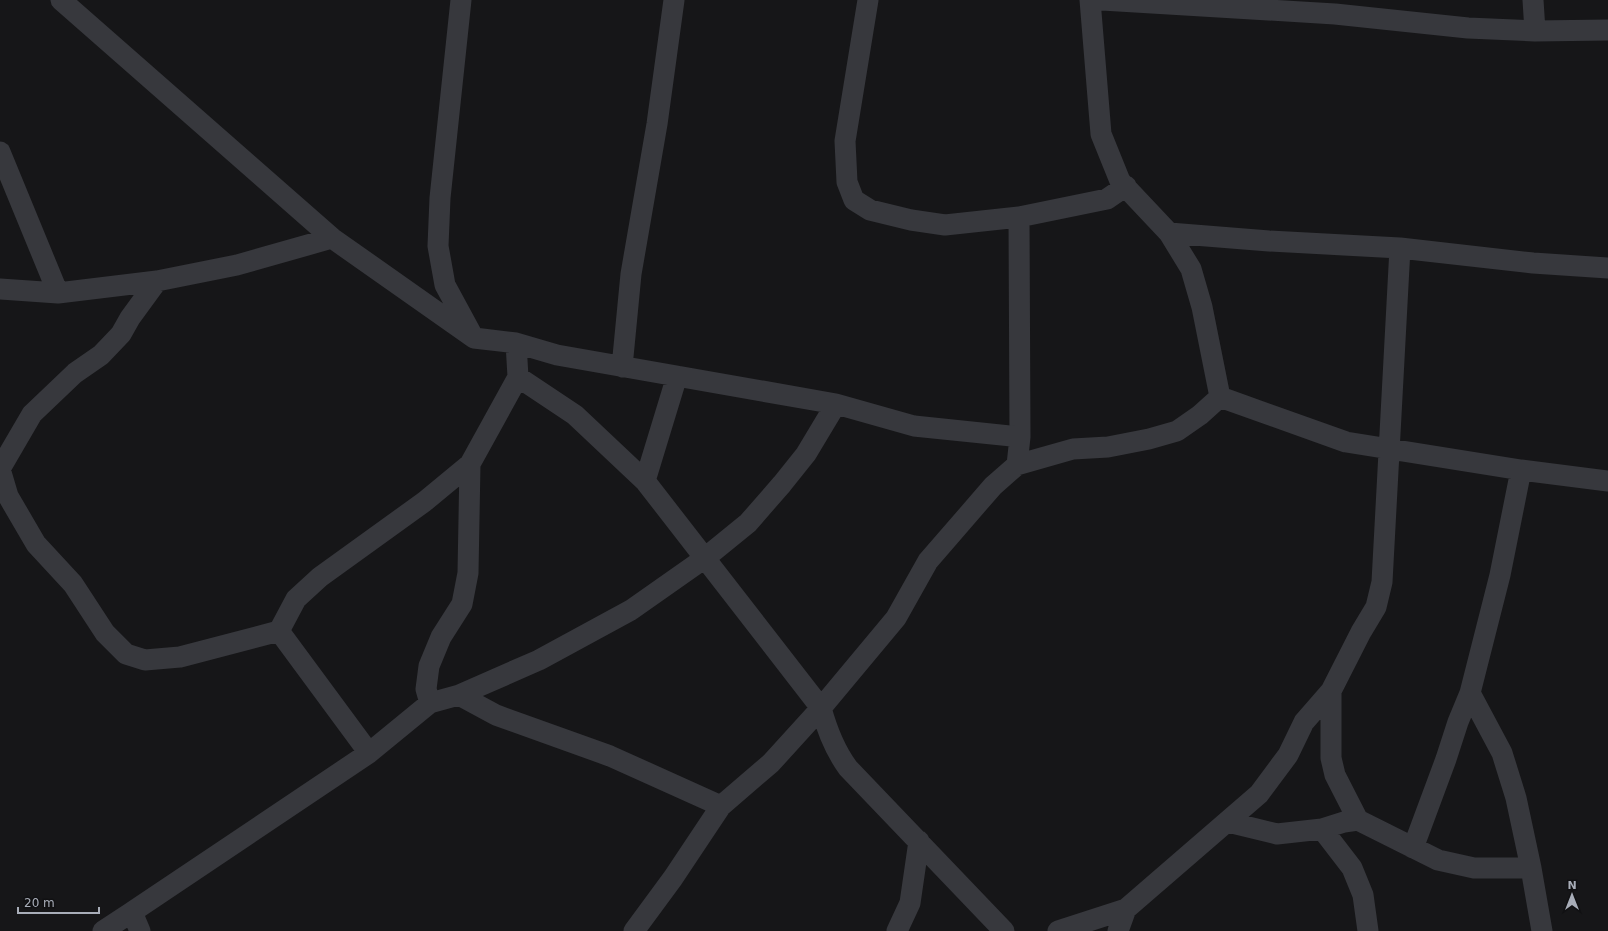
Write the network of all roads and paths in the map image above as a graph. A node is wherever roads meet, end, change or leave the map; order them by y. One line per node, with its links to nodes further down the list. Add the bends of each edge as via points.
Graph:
1 (61, 0): 14 (street)
2 (461, 0): 20 (street, via 440,198 438,246 445,285)
3 (868, 0): 12 (street, via 845,141 847,182 854,200 870,210 945,225)
4 (1090, 0): 11 (street, via 1101,134 1120,181)
5 (1102, 0): 9 (street, via 1335,14 1468,28)
6 (1533, 0): 9 (street)
7 (677, 4): 22 (street, via 631,274)
8 (1608, 30): 9 (street)
9 (1535, 31)
10 (0, 152): 19 (street)
11 (1126, 186): 12 (street, via 1107,199 1084,206); 13 (street)
12 (1019, 217): 27 (street)
13 (1170, 233): 15 (street); 25 (street, via 1191,269 1202,307)
14 (332, 238): 17 (street, via 237,265); 20 (street)
15 (1400, 248): 16 (street, via 1532,263); 28 (street)
16 (1608, 268)
17 (157, 281): 19 (street); 31 (street, via 121,334 102,355 75,373 32,414)
18 (0, 289): 19 (street)
19 (58, 293)
20 (474, 338): 21 (street)
21 (516, 343): 22 (street, via 557,355); 24 (street)
22 (622, 367): 23 (street)
23 (677, 376): 26 (street); 33 (street)
24 (518, 377): 29 (street); 33 (street, via 574,415)
25 (1220, 397): 28 (street, via 1346,442); 30 (street, via 1177,431 1108,447 1073,450)
26 (836, 404): 27 (street, via 914,426); 35 (street, via 806,454 778,490 748,524)
27 (1020, 437): 30 (street)
28 (1389, 448): 32 (street); 37 (street, via 1380,588 1376,607)
29 (470, 464): 36 (street, via 424,502 320,577 296,599); 40 (street, via 468,573 462,604 441,637 429,666 426,689)
30 (1016, 465): 41 (street, via 988,492 928,561 896,618)
31 (0, 469): 36 (street, via 8,496 36,544 73,584 105,633 126,654 145,660 180,657)
32 (1521, 470): 34 (street); 38 (street, via 1500,575)
33 (645, 481): 35 (street)
34 (1608, 481)
35 (705, 558): 39 (street, via 631,610 540,660); 41 (street)
36 (279, 631): 42 (street)
37 (1331, 692): 44 (street, via 1331,758); 45 (street, via 1304,722 1288,755 1260,794)
38 (1470, 693): 48 (street); 49 (street, via 1502,754 1516,798)
39 (459, 695): 40 (street); 43 (street, via 496,715 610,756)
40 (430, 703): 42 (street)
41 (821, 708): 43 (street, via 771,763); 47 (street, via 827,733 848,768)
42 (369, 753): 51 (street)
43 (721, 806): 54 (street)
44 (1358, 820): 46 (street); 48 (street)
45 (1228, 822): 46 (street, via 1277,834); 50 (street)
46 (1322, 829): 59 (street, via 1352,868 1363,895)
47 (919, 841): 55 (street, via 910,903); 56 (street)
48 (1413, 848): 49 (street, via 1438,860 1474,868)
49 (1531, 868): 60 (street)
50 (1126, 910): 57 (street); 58 (street)
51 (132, 912): 52 (street); 53 (street)
52 (103, 931)
53 (140, 931)
54 (634, 931)
55 (897, 931)
56 (1004, 931)
57 (1058, 931)
58 (1118, 931)
59 (1368, 931)
60 (1542, 931)

